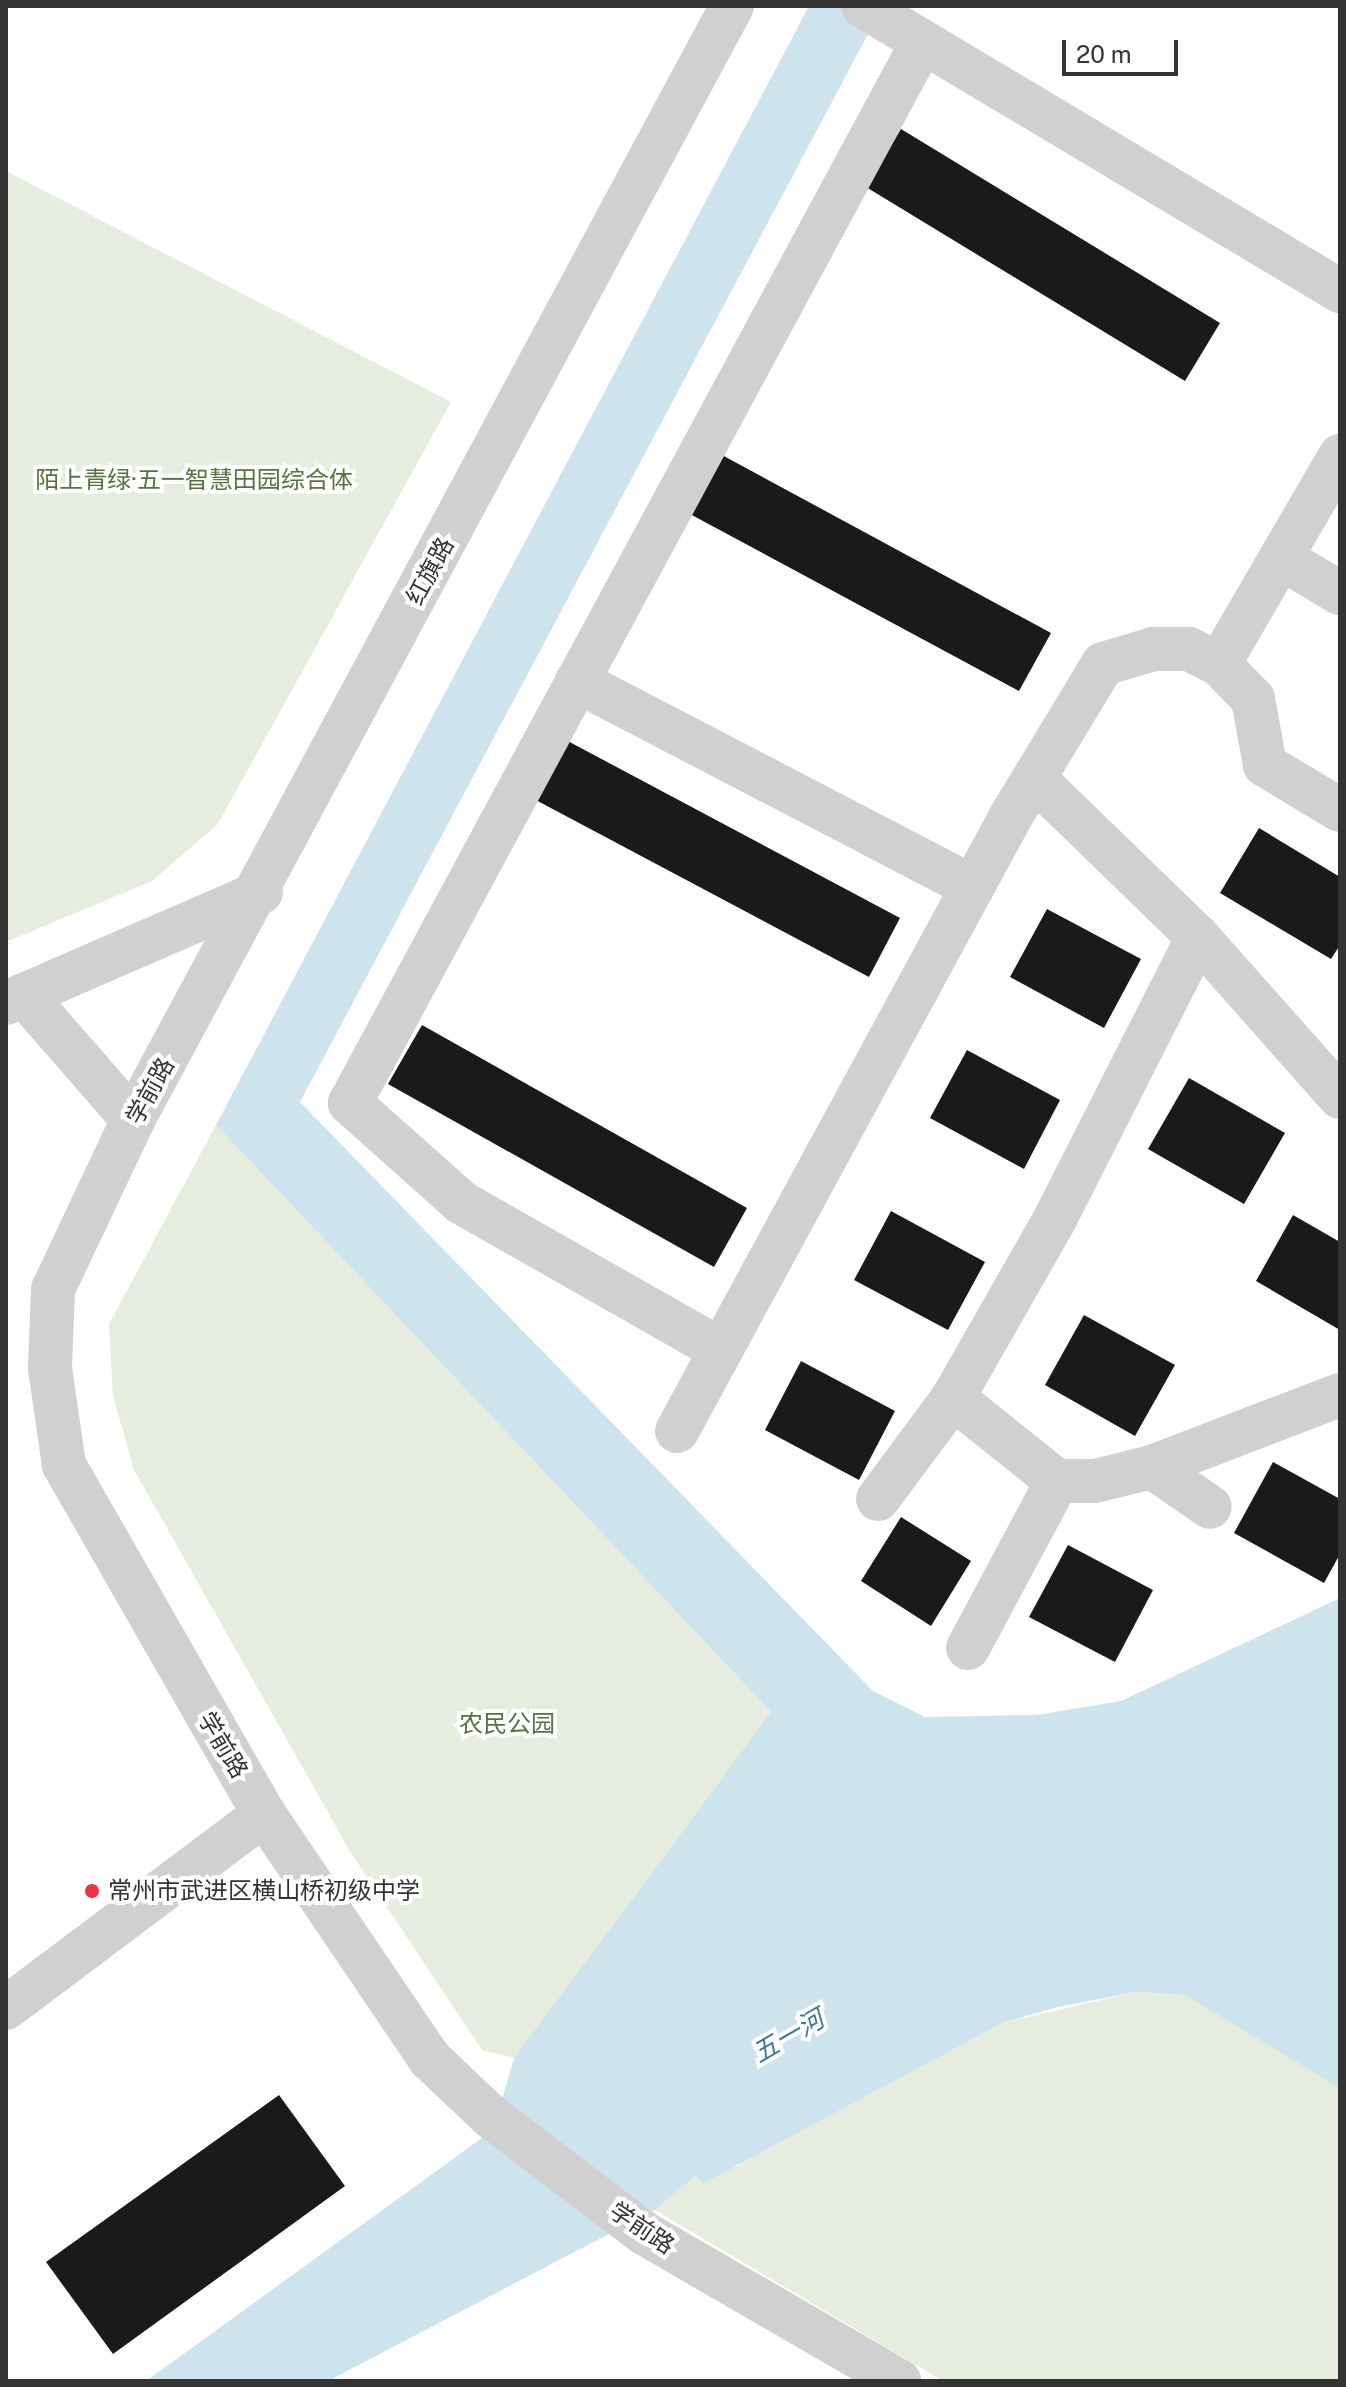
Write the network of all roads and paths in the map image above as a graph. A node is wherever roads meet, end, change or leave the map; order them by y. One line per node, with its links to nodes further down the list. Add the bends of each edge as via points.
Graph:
1 (732, 6): 13 (street, 红旗路)
2 (863, 6): 3 (street)
3 (912, 37): 4 (street); 9 (street)
4 (1340, 291)
5 (1340, 456): 6 (street)
6 (1281, 558): 7 (street); 8 (street)
7 (1340, 593)
8 (1219, 664): 10 (street, via 1189,649 1153,649 1103,664); 11 (street, via 1253,699 1265,765)
9 (577, 681): 12 (street); 18 (street, via 350,1103 461,1202)
10 (1038, 782): 12 (street); 14 (street)
11 (1340, 810)
12 (973, 887): 18 (street)
13 (261, 892): 15 (street); 17 (street, 学前路)
14 (1198, 937): 16 (street); 20 (street, via 1055,1219)
15 (15, 999): 17 (street)
16 (1340, 1097)
17 (133, 1120): 27 (street, 学前路, via 53,1289 50,1368 64,1465)
18 (721, 1350): 21 (street)
19 (1340, 1395): 22 (street)
20 (953, 1398): 23 (street); 24 (street)
21 (677, 1431)
22 (1152, 1467): 23 (street); 25 (street)
23 (1057, 1481): 26 (street)
24 (878, 1499)
25 (1210, 1507)
26 (968, 1648)
27 (264, 1814): 28 (street); 29 (street, 学前路, via 430,2059 490,2116 644,2233)
28 (6, 2008)
29 (899, 2381)

